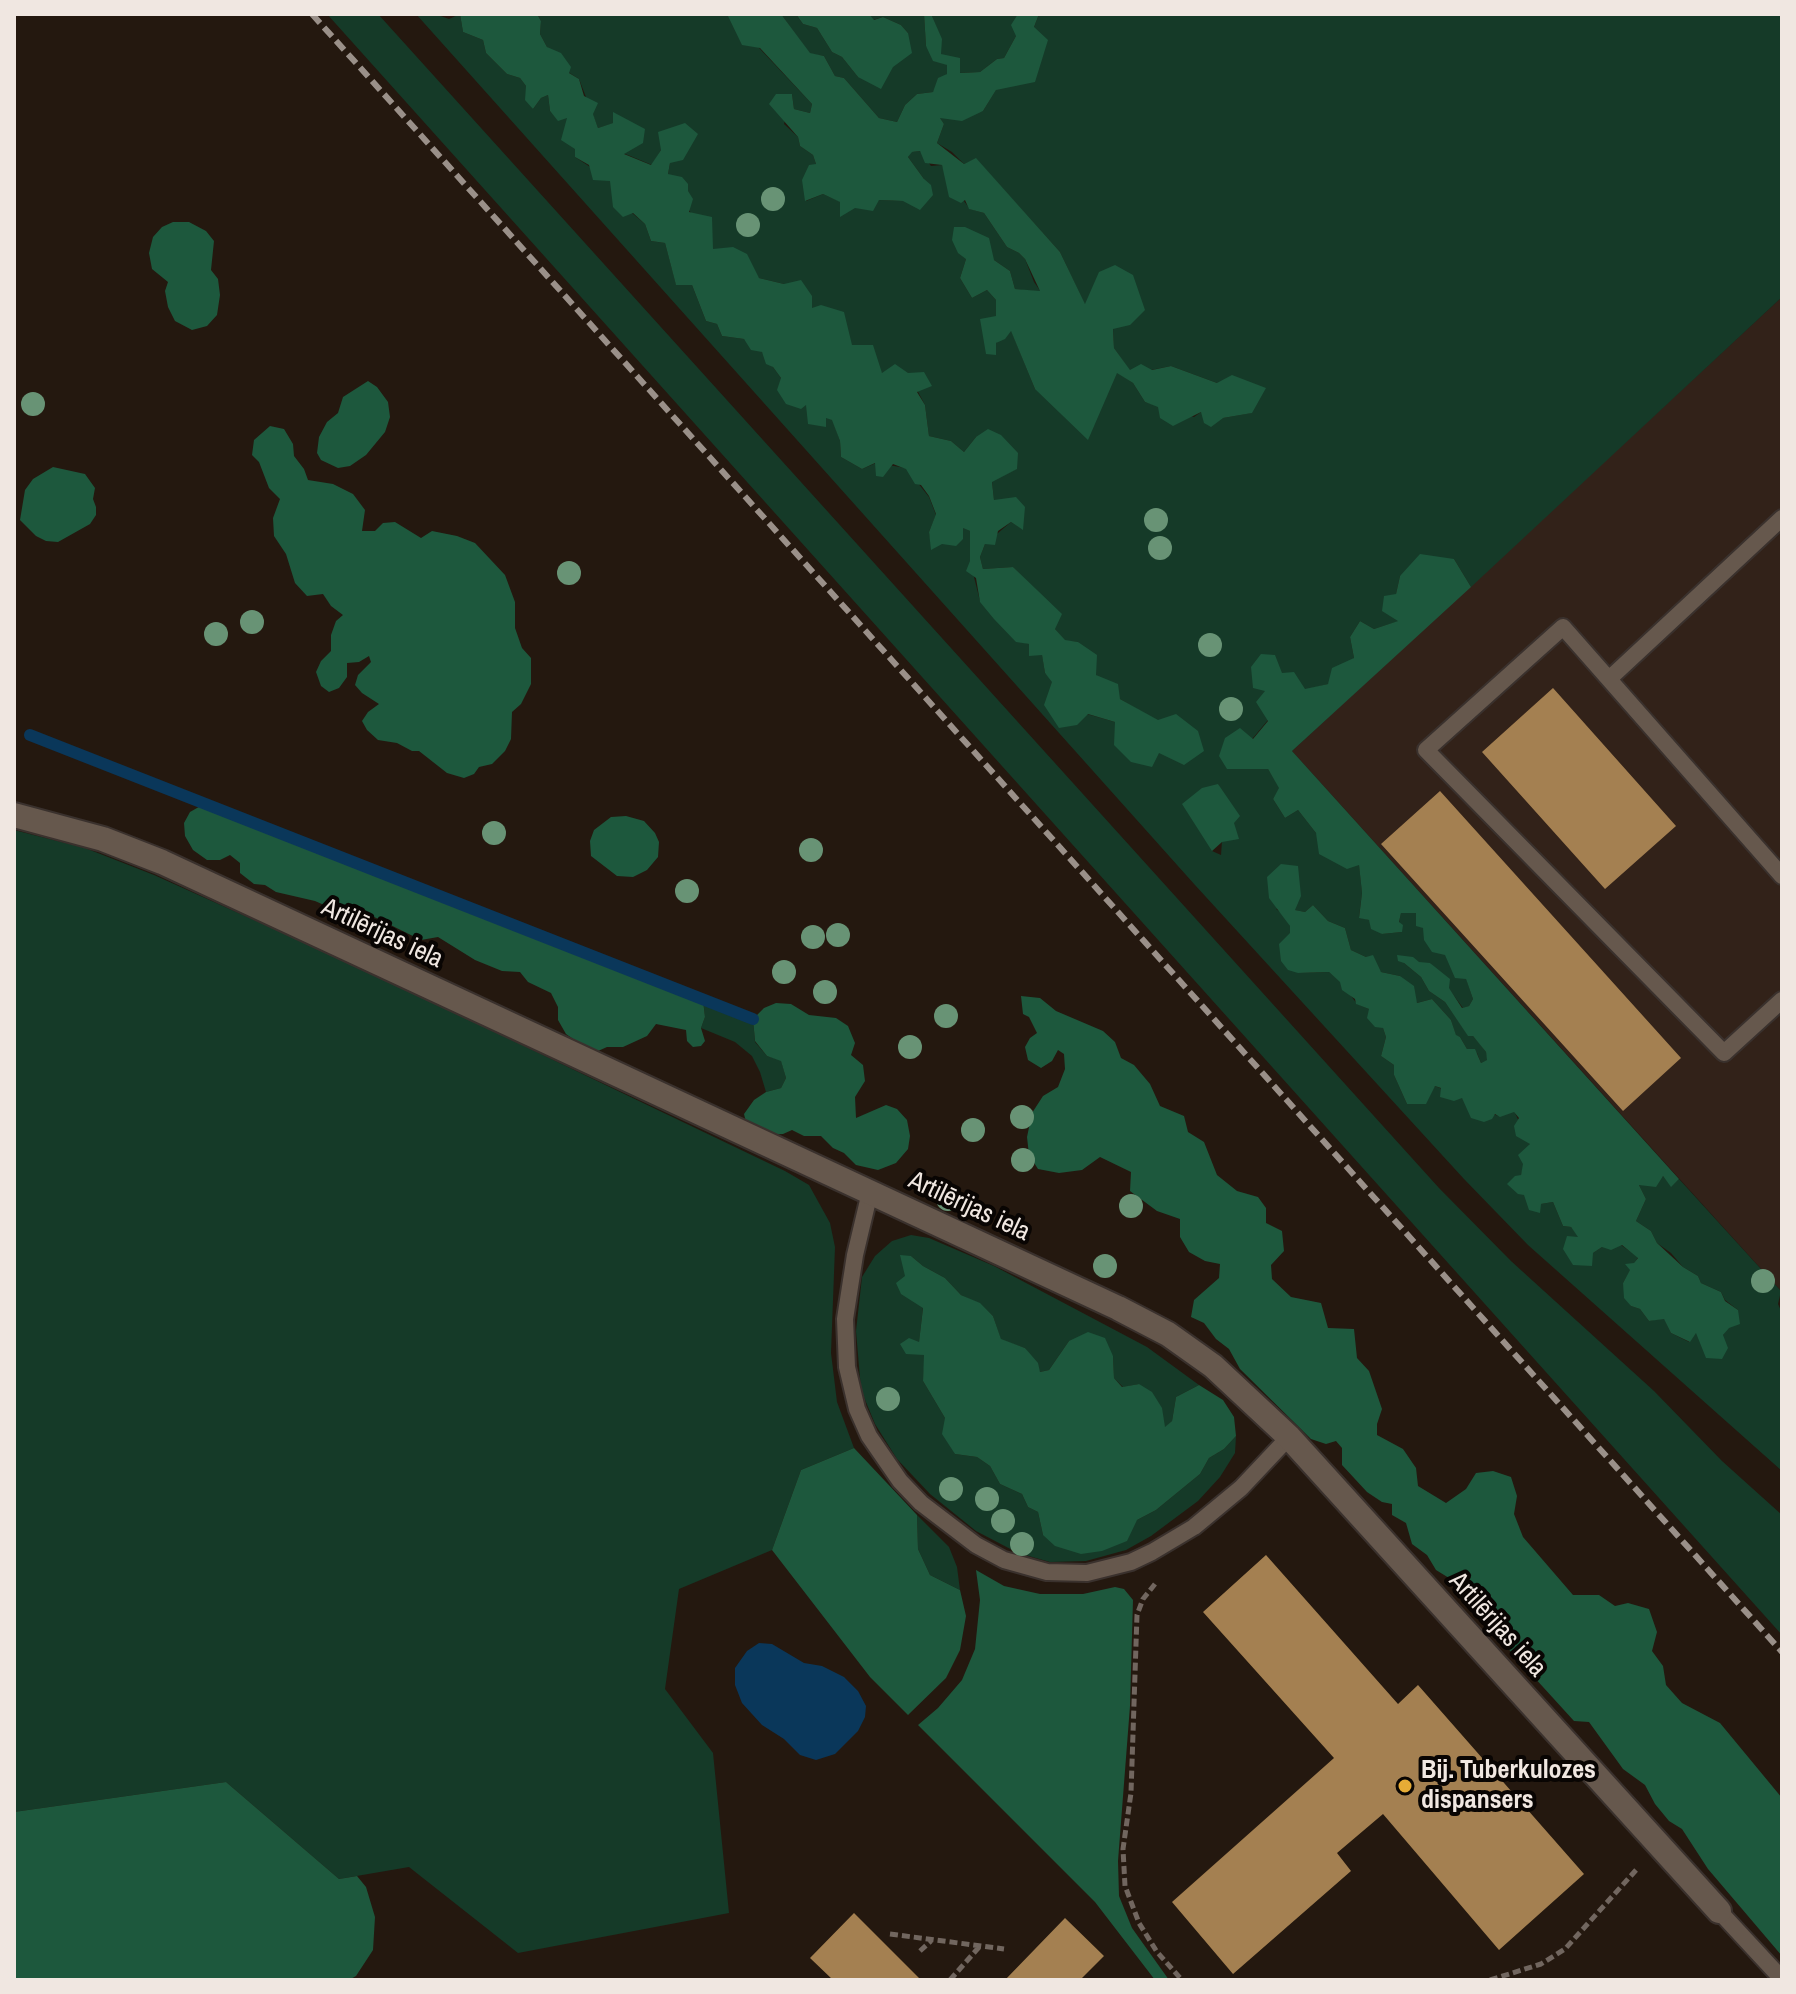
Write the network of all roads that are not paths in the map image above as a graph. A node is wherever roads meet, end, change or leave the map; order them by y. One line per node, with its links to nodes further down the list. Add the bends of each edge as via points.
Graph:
1 (1781, 521): 2 (lane)
2 (1609, 679): 4 (lane); 5 (lane, via 1563,627 1426,750 1724,1053)
3 (14, 815): 6 (street, Artilērijas iela, via 103,839 162,862)
4 (1782, 876)
5 (1782, 1000)
6 (870, 1192): 7 (street, Artilērijas iela, via 1168,1334 1213,1366); 7 (lane, via 845,1319 847,1367 857,1409 900,1481 976,1545 1004,1560 1047,1572 1087,1573 1131,1562 1194,1527 1241,1488)
7 (1289, 1437): 8 (street, Artilērijas iela)
8 (1719, 1911): 9 (lane)
9 (1782, 1979)

